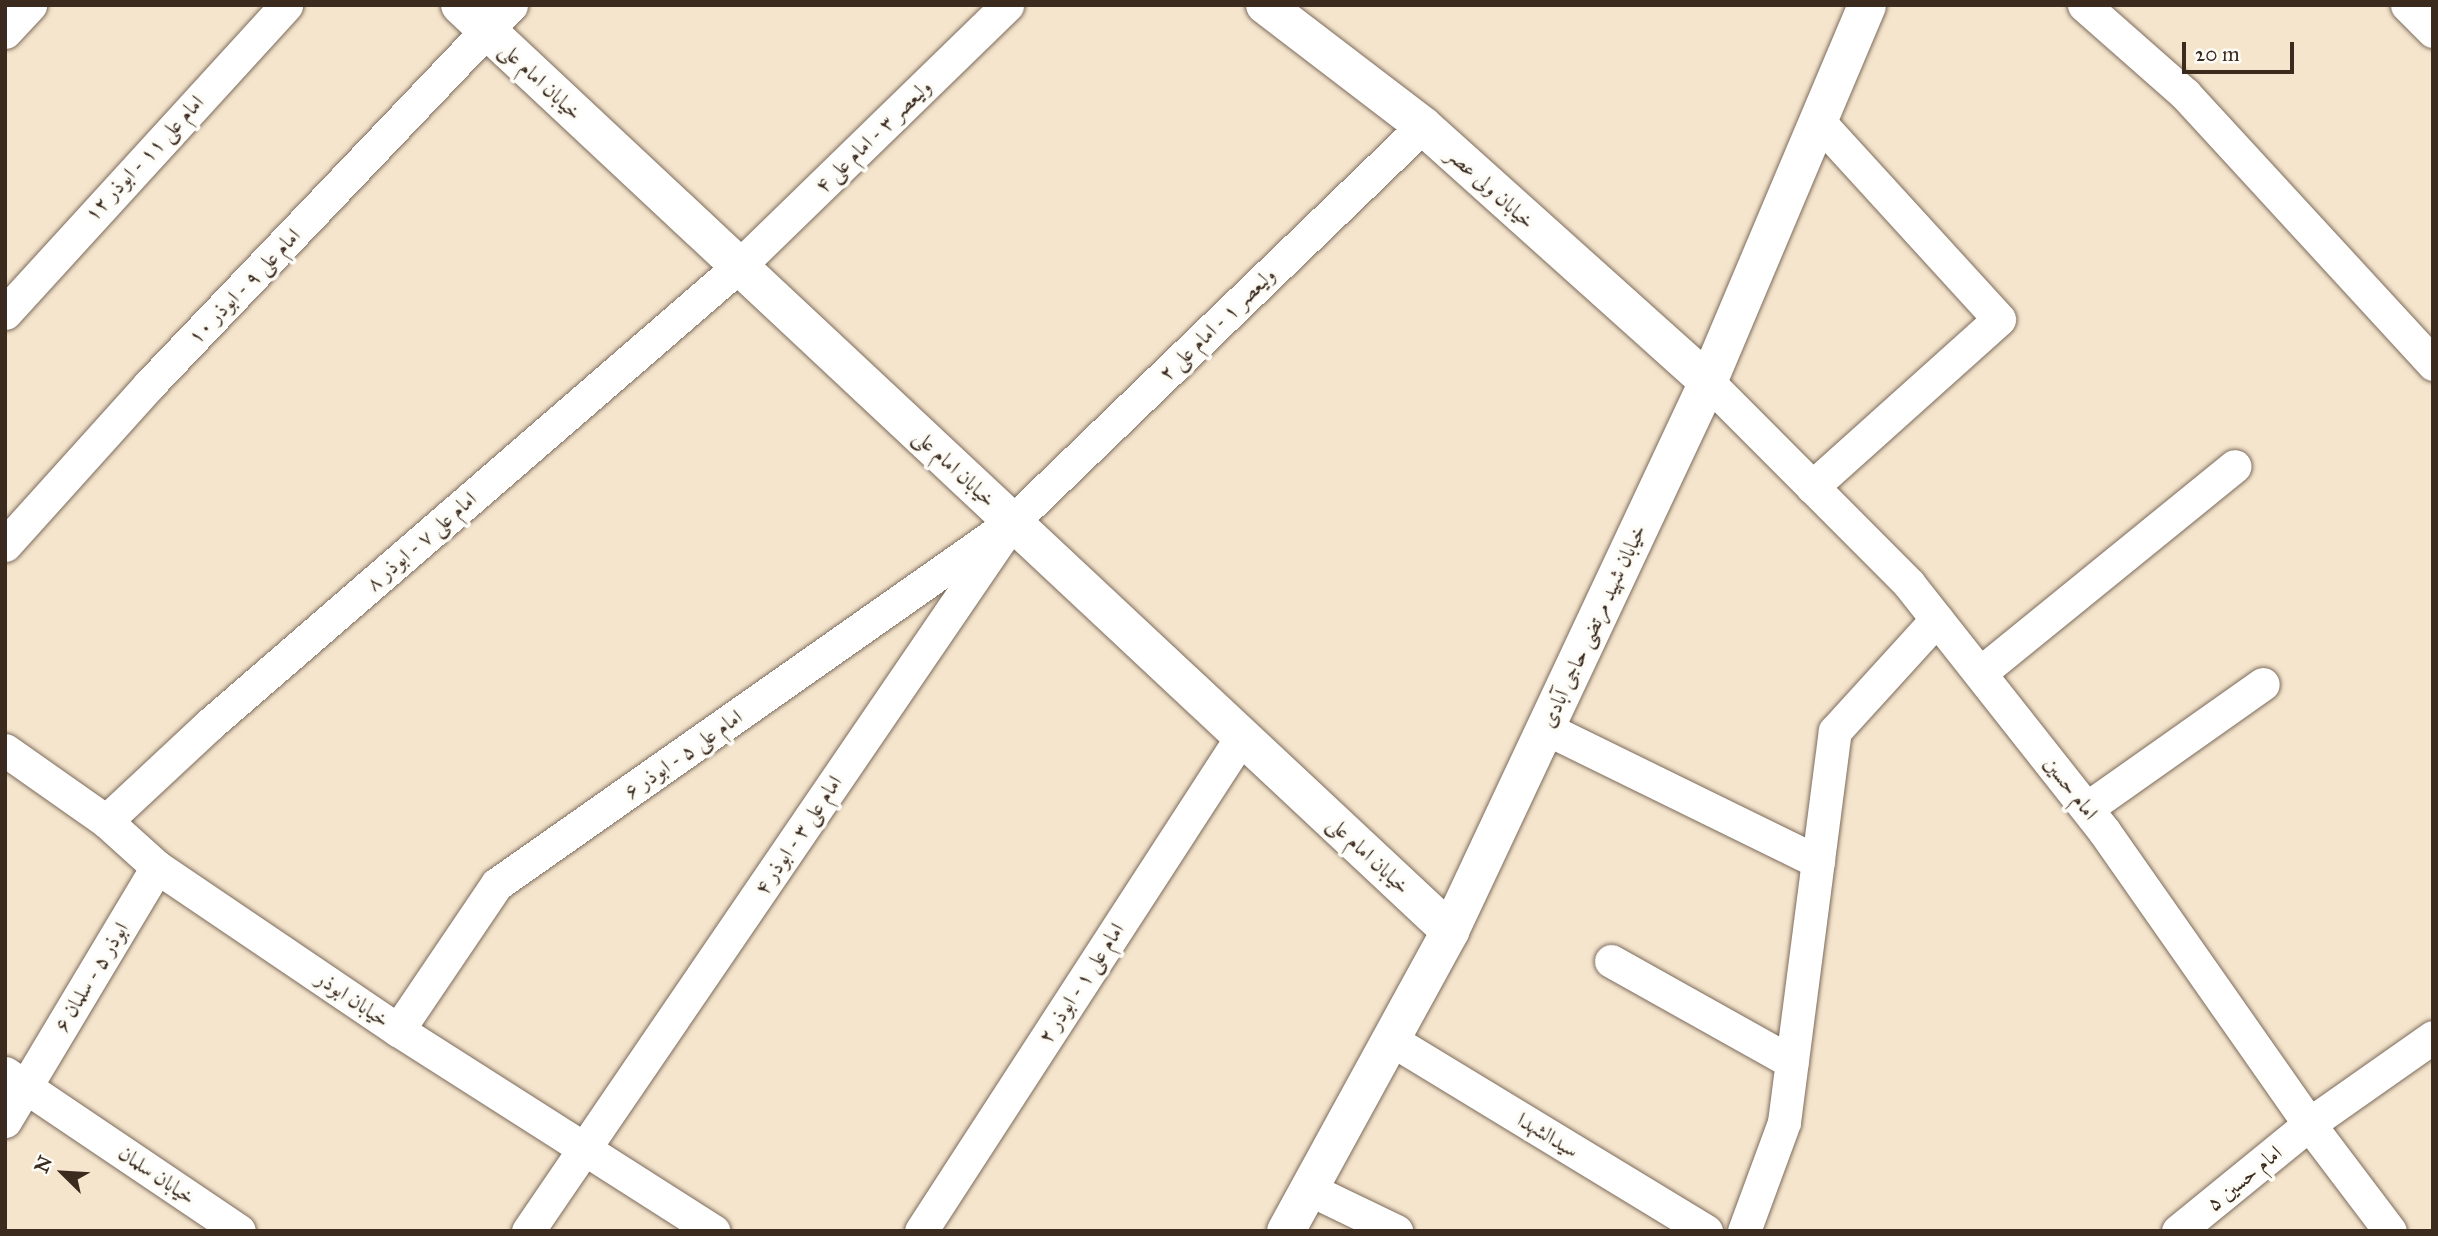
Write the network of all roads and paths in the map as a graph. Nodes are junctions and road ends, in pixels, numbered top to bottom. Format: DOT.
graph roads {
  1 [pos="30,5"];
  2 [pos="286,5"];
  3 [pos="1007,5"];
  4 [pos="1265,5"];
  5 [pos="1867,5"];
  6 [pos="2084,5"];
  7 [pos="2407,5"];
  8 [pos="486,13"];
  9 [pos="2433,31"];
  10 [pos="5,32"];
  11 [pos="1818,121"];
  12 [pos="1423,126"];
  13 [pos="739,266"];
  14 [pos="5,313"];
  15 [pos="2433,364"];
  16 [pos="1708,382"];
  17 [pos="2235,466"];
  18 [pos="1812,487"];
  19 [pos="1012,522"];
  20 [pos="5,545"];
  21 [pos="1937,619"];
  22 [pos="1980,673"];
  23 [pos="2263,684"];
  24 [pos="1545,728"];
  25 [pos="1241,736"];
  26 [pos="5,750"];
  27 [pos="2087,808"];
  28 [pos="107,821"];
  29 [pos="1818,862"];
  30 [pos="157,867"];
  31 [pos="1450,931"];
  32 [pos="1611,961"];
  33 [pos="398,1030"];
  34 [pos="2433,1037"];
  35 [pos="1390,1039"];
  36 [pos="1792,1062"];
  37 [pos="16,1080"];
  38 [pos="5,1121"];
  39 [pos="2309,1124"];
  40 [pos="584,1148"];
  41 [pos="1309,1189"];
  42 [pos="2374,1224"];
  43 [pos="239,1231"];
  44 [pos="527,1231"];
  45 [pos="713,1231"];
  46 [pos="921,1231"];
  47 [pos="1286,1231"];
  48 [pos="1396,1231"];
  49 [pos="1706,1231"];
  50 [pos="1744,1231"];
  51 [pos="2178,1231"];
  1 -- 10 [label="street"];
  2 -- 14 [label="street, امام علی ۱۱ - ابوذر ۱۲"];
  3 -- 13 [label="street, ولیعصر ۳ - امام علی ۴"];
  4 -- 12 [label="street, خیابان ولی عصر"];
  5 -- 11 [label="street, خیابان شهید مرتضی حاجی آبادی"];
  6 -- 15 [label="street"];
  7 -- 9 [label="street"];
  8 -- 13 [label="street, خیابان امام علی"];
  8 -- 20 [label="street, امام علی ۹ - ابوذر ۱۰"];
  11 -- 16 [label="street, خیابان شهید مرتضی حاجی آبادی"];
  11 -- 18 [label="street"];
  12 -- 16 [label="street, خیابان ولی عصر"];
  12 -- 19 [label="street, ولیعصر ۱ - امام علی ۲"];
  13 -- 19 [label="street, خیابان امام علی"];
  13 -- 28 [label="street, امام علی ۷ - ابوذر ۸"];
  16 -- 18 [label="street, امام حسین"];
  16 -- 24 [label="street, خیابان شهید مرتضی حاجی آبادی"];
  17 -- 22 [label="street"];
  18 -- 21 [label="street, امام حسین"];
  19 -- 25 [label="street, خیابان امام علی"];
  19 -- 33 [label="street, امام علی ۵ - ابوذر ۶"];
  19 -- 40 [label="street, امام علی ۳ - ابوذر ۴"];
  21 -- 22 [label="street, امام حسین"];
  21 -- 29 [label="street"];
  22 -- 27 [label="street, امام حسین"];
  23 -- 27 [label="street"];
  24 -- 29 [label="street"];
  24 -- 31 [label="street, خیابان شهید مرتضی حاجی آبادی"];
  25 -- 31 [label="street, خیابان امام علی"];
  25 -- 46 [label="street, امام علی ۱ - ابوذر ۲"];
  26 -- 28 [label="street, خیابان ابوذر"];
  27 -- 39 [label="street, امام حسین"];
  28 -- 30 [label="street, خیابان ابوذر"];
  29 -- 36 [label="street"];
  30 -- 33 [label="street, خیابان ابوذر"];
  30 -- 37 [label="street, ابوذر ۵ - سلمان ۶"];
  31 -- 35 [label="street, خیابان شهید مرتضی حاجی آبادی"];
  32 -- 36 [label="street"];
  33 -- 40 [label="street, خیابان ابوذر"];
  34 -- 39 [label="street, امام حسین ۵"];
  35 -- 41 [label="street, خیابان شهید مرتضی حاجی آبادی"];
  35 -- 49 [label="street, سیدالشهدا"];
  36 -- 50 [label="street"];
  37 -- 38 [label="street, ابوذر ۵ - سلمان ۶"];
  37 -- 43 [label="street, خیابان سلمان"];
  39 -- 42 [label="street, امام حسین"];
  39 -- 51 [label="street, امام حسین ۵"];
  40 -- 44 [label="street, امام علی ۳ - ابوذر ۴"];
  40 -- 45 [label="street, خیابان ابوذر"];
  41 -- 47 [label="street, خیابان شهید مرتضی حاجی آبادی"];
  41 -- 48 [label="street"];
}
